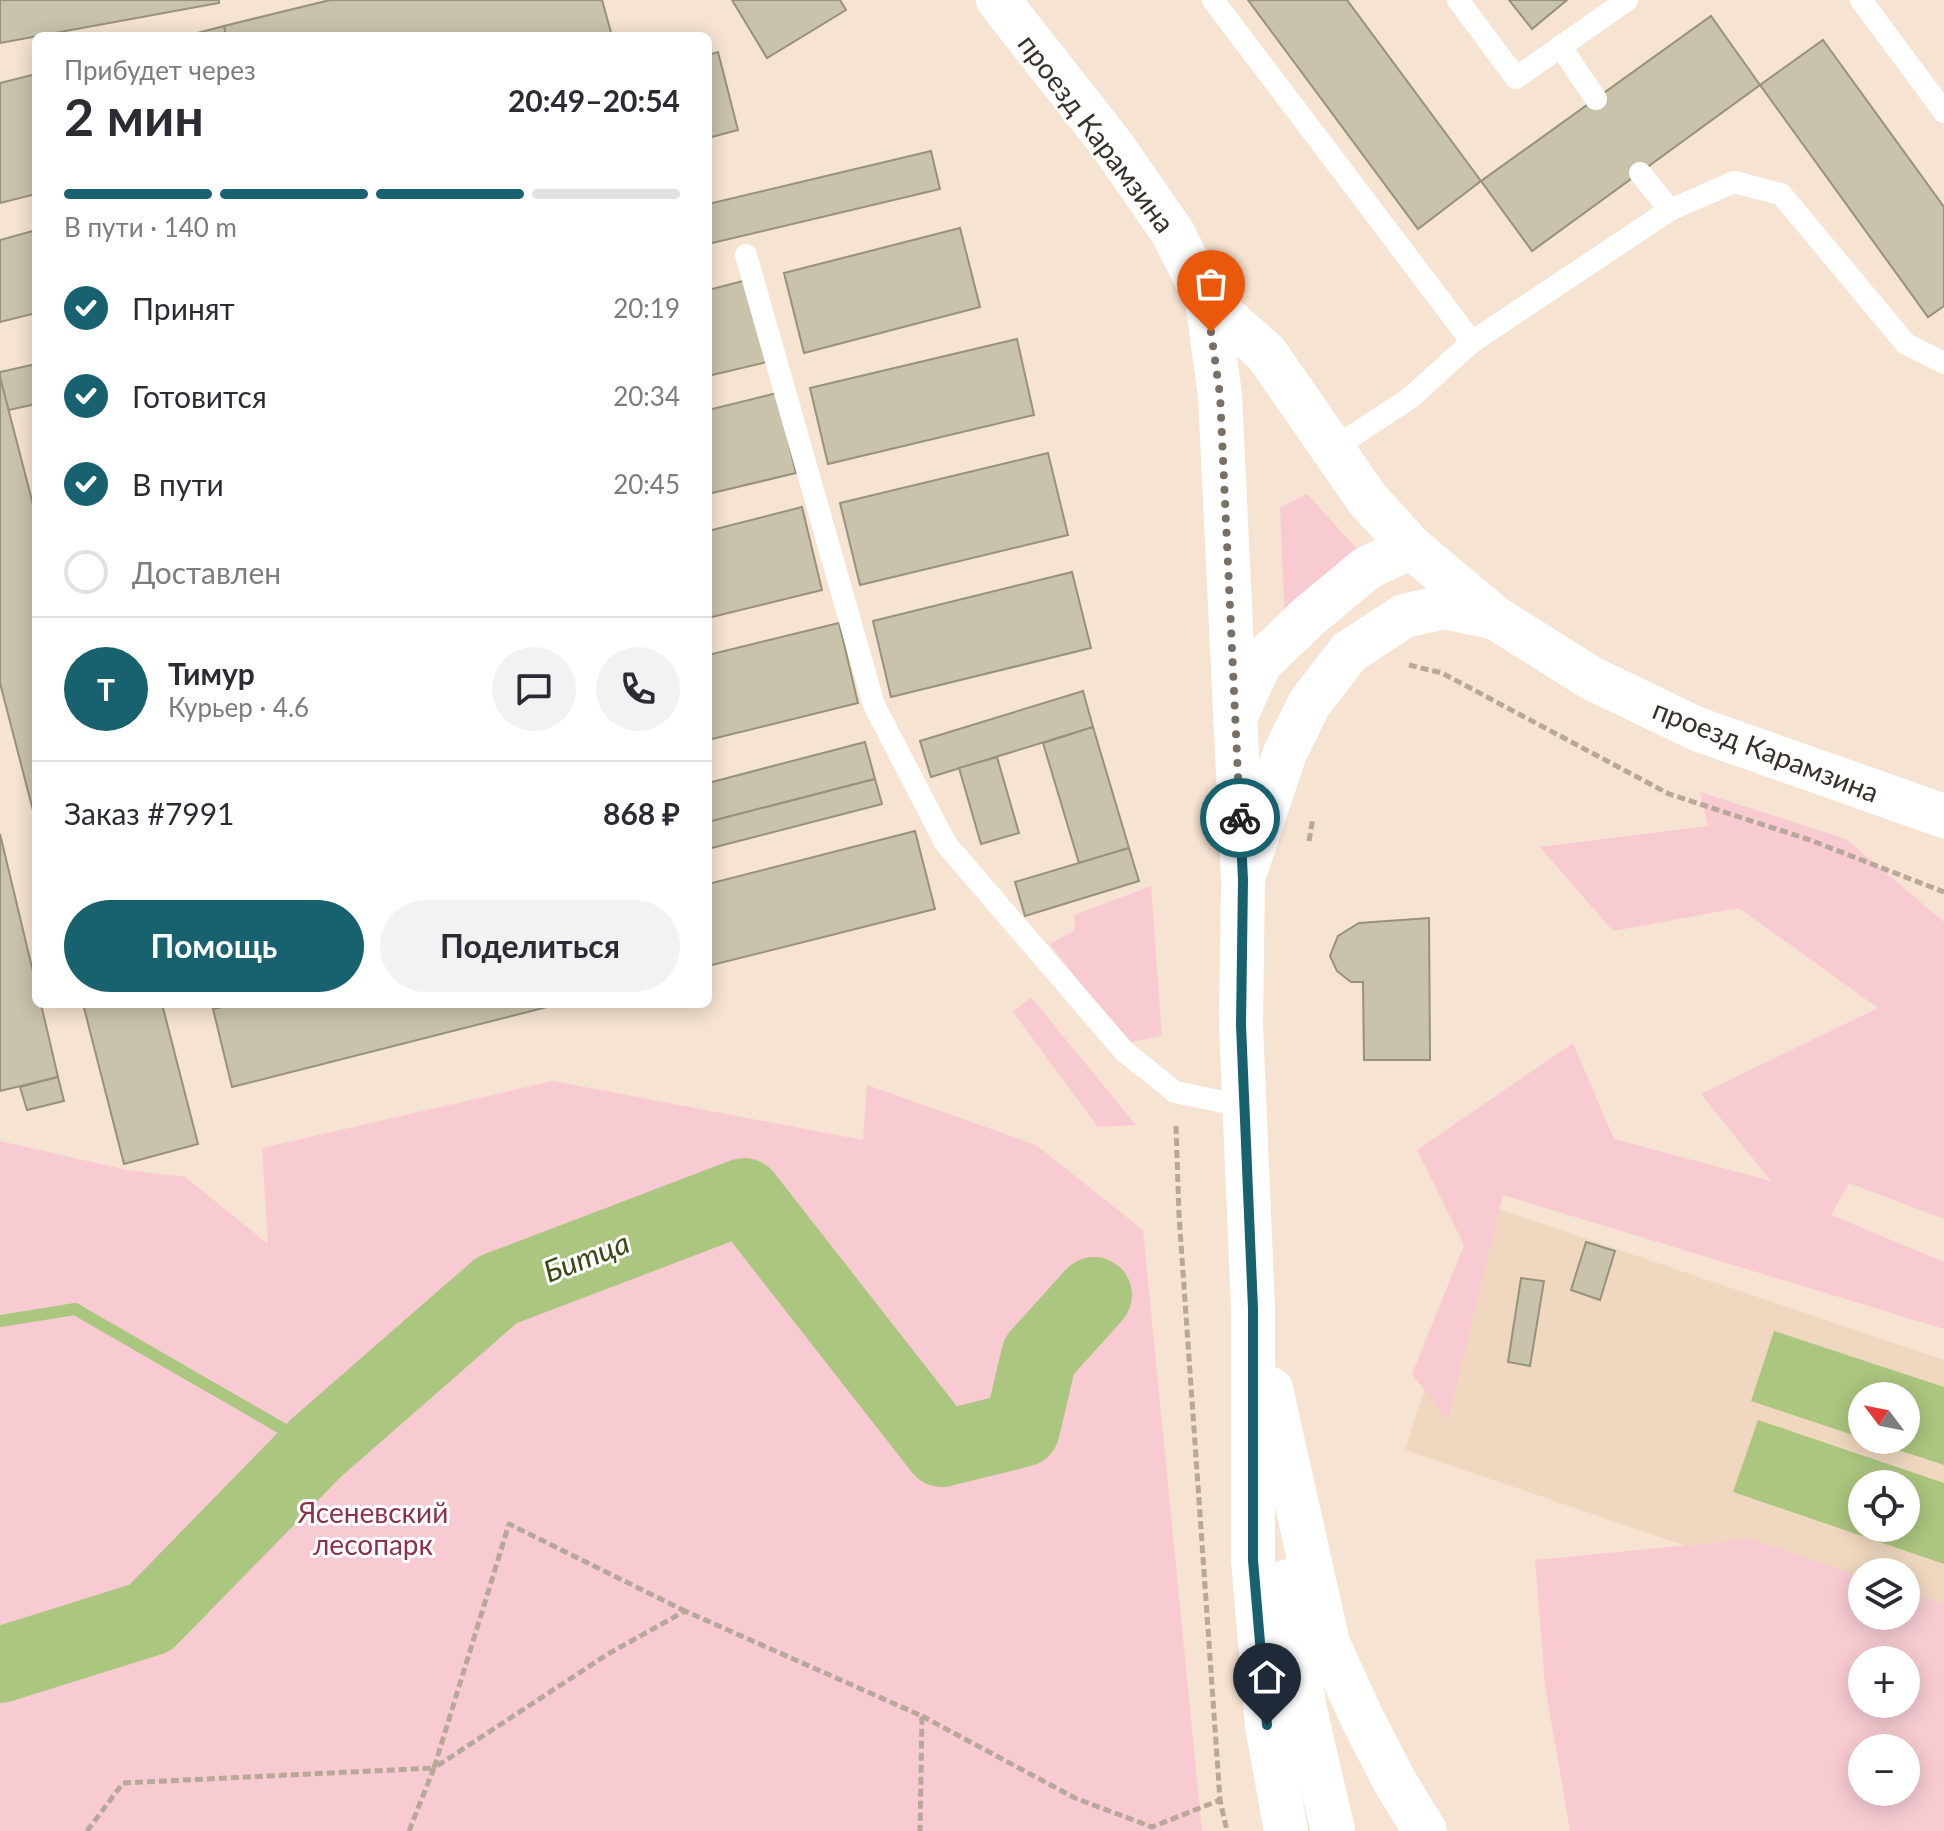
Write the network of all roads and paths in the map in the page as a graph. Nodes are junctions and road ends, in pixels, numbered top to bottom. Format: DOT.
graph roads {
  1 [pos="998,0"];
  2 [pos="1213,0"];
  3 [pos="1458,0"];
  4 [pos="1627,0"];
  5 [pos="1861,0"];
  6 [pos="1560,46"];
  7 [pos="1596,99"];
  8 [pos="1944,112"];
  9 [pos="1640,173"];
  10 [pos="1670,210"];
  11 [pos="746,255"];
  12 [pos="1207,301"];
  13 [pos="1472,342"];
  14 [pos="1944,363"];
  15 [pos="1331,450"];
  16 [pos="1411,547"];
  17 [pos="1494,617"];
  18 [pos="1401,663"];
  19 [pos="1235,718"];
  20 [pos="1314,810"];
  21 [pos="1944,816"];
  22 [pos="1309,841"];
  23 [pos="1243,880"];
  24 [pos="1944,892"];
  25 [pos="1175,1092"];
  26 [pos="1243,1106"];
  27 [pos="1253,1309"];
  28 [pos="685,1611"];
  29 [pos="922,1716"];
  30 [pos="434,1768"];
  31 [pos="1220,1800"];
  32 [pos="87,1831"];
  33 [pos="409,1831"];
  34 [pos="920,1831"];
  35 [pos="1227,1831"];
  36 [pos="1286,1831"];
  37 [pos="1333,1831"];
  38 [pos="1425,1831"];
  1 -- 12 [label="main road, проезд Карамзина"];
  2 -- 13 [label="lane"];
  3 -- 6 [label="lane"];
  4 -- 6 [label="lane"];
  5 -- 8 [label="lane"];
  6 -- 7 [label="lane"];
  9 -- 10 [label="lane"];
  10 -- 13 [label="lane"];
  10 -- 14 [label="lane"];
  11 -- 25 [label="lane"];
  12 -- 15 [label="main road, проезд Карамзина"];
  12 -- 19 [label="main road"];
  13 -- 15 [label="lane"];
  15 -- 16 [label="main road, проезд Карамзина"];
  16 -- 17 [label="main road, проезд Карамзина"];
  16 -- 19 [label="main road"];
  17 -- 21 [label="main road, проезд Карамзина"];
  17 -- 23 [label="main road"];
  18 -- 24 [label="path"];
  19 -- 23 [label="main road"];
  20 -- 22 [label="path"];
  23 -- 26 [label="main road"];
  25 -- 26 [label="lane"];
  25 -- 31 [label="path"];
  26 -- 27 [label="main road"];
  27 -- 36 [label="main road"];
  27 -- 37 [label="main road"];
  27 -- 38 [label="main road"];
  28 -- 29 [label="path"];
  28 -- 30 [label="path"];
  28 -- 30 [label="path"];
  29 -- 31 [label="path"];
  29 -- 34 [label="path"];
  30 -- 32 [label="path"];
  30 -- 33 [label="path"];
  31 -- 35 [label="path"];
}
